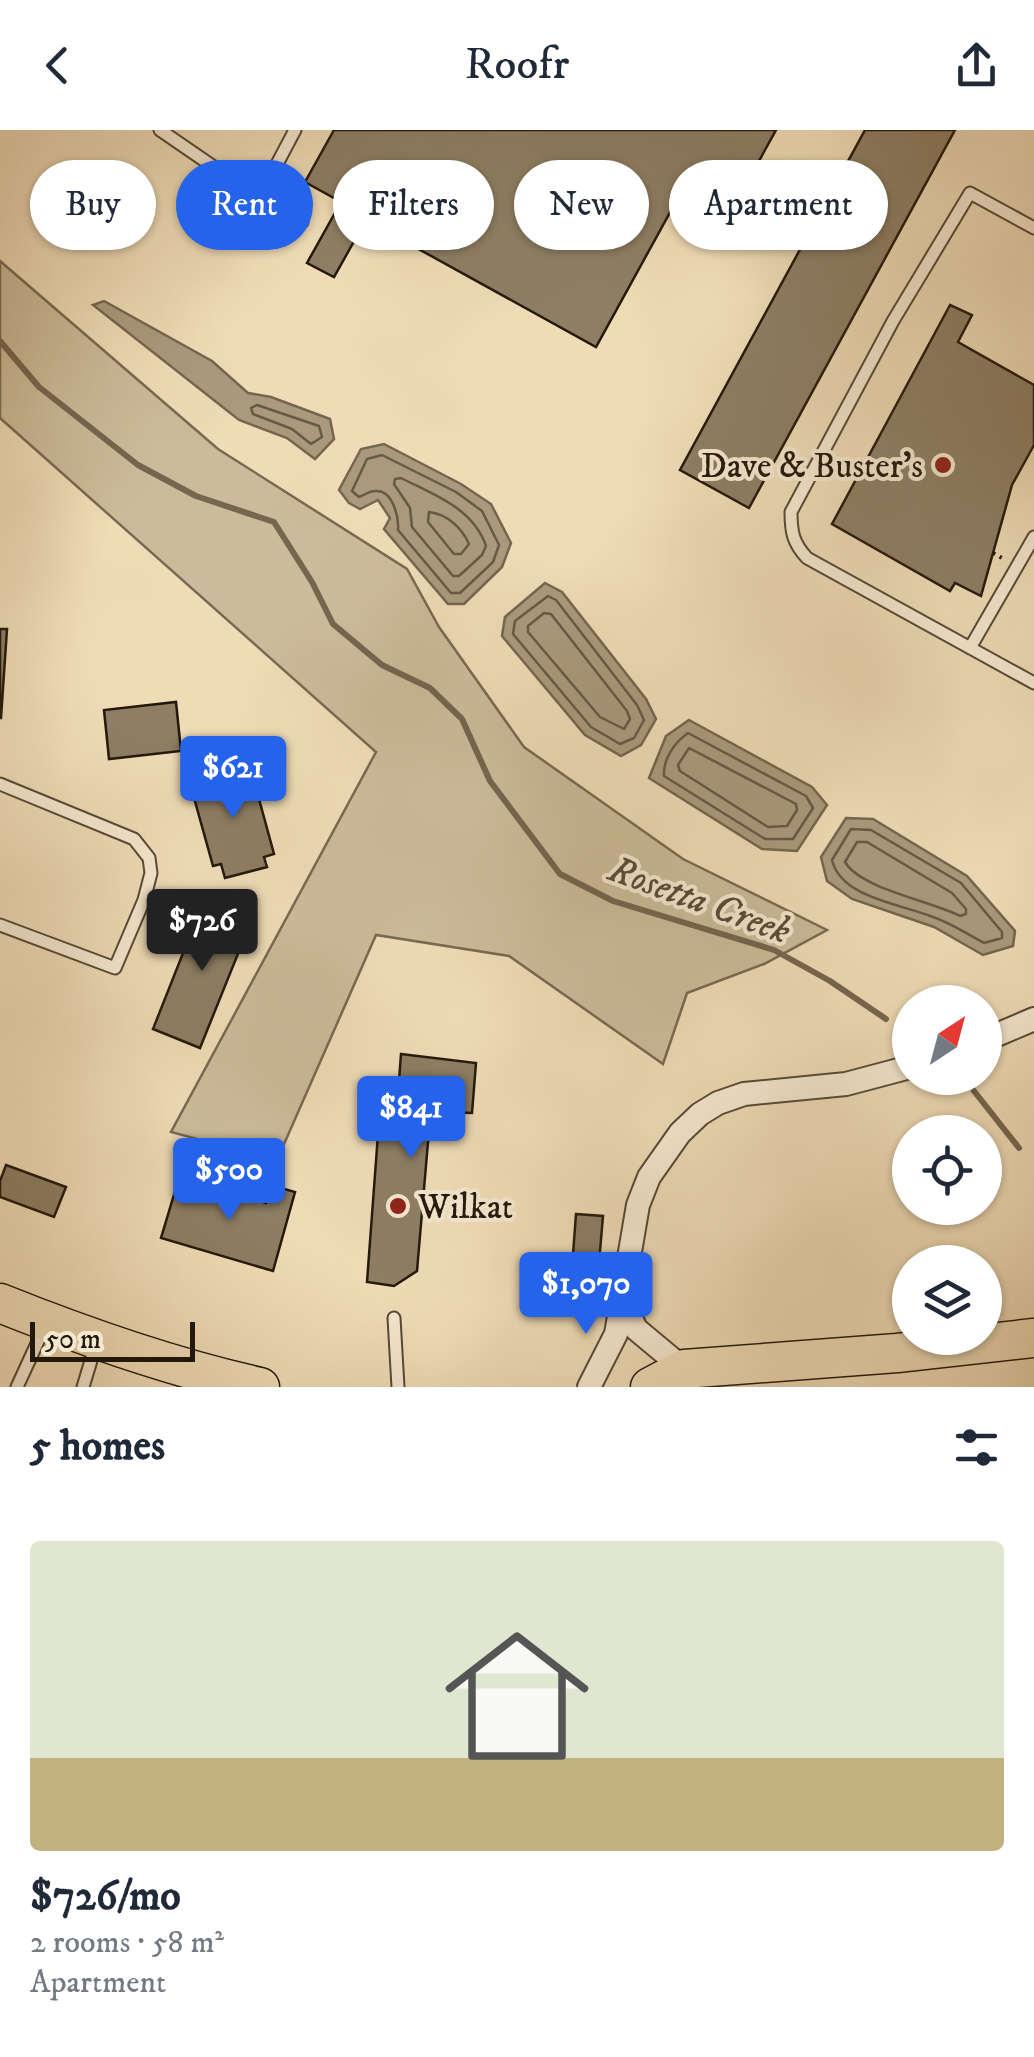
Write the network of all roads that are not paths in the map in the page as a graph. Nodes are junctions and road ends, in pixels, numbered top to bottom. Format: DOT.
graph roads {
  1 [pos="160,130"];
  2 [pos="295,130"];
  3 [pos="204,160"];
  4 [pos="279,160"];
  5 [pos="1034,228"];
  6 [pos="1034,537"];
  7 [pos="970,648"];
  8 [pos="1034,683"];
  9 [pos="0,784"];
  10 [pos="0,925"];
  11 [pos="1034,1018"];
  12 [pos="1002,1032"];
  13 [pos="892,1072"];
  14 [pos="0,1303"];
  15 [pos="624,1303"];
  16 [pos="394,1318"];
  17 [pos="47,1322"];
  18 [pos="1034,1338"];
  19 [pos="97,1340"];
  20 [pos="684,1369"];
  21 [pos="241,1385"];
  22 [pos="17,1387"];
  23 [pos="83,1387"];
  24 [pos="398,1387"];
  25 [pos="590,1387"];
  26 [pos="650,1387"];
  1 -- 3 [label="lane"];
  2 -- 4 [label="lane"];
  5 -- 7 [label="lane"];
  6 -- 7 [label="lane"];
  7 -- 8 [label="lane"];
  9 -- 10 [label="lane"];
  11 -- 12 [label="street"];
  13 -- 15 [label="street"];
  14 -- 17 [label="main road"];
  15 -- 20 [label="street"];
  15 -- 25 [label="street"];
  16 -- 24 [label="lane"];
  17 -- 19 [label="main road"];
  17 -- 22 [label="lane"];
  18 -- 20 [label="main road"];
  19 -- 21 [label="main road"];
  19 -- 23 [label="lane"];
  20 -- 26 [label="main road"];
}
